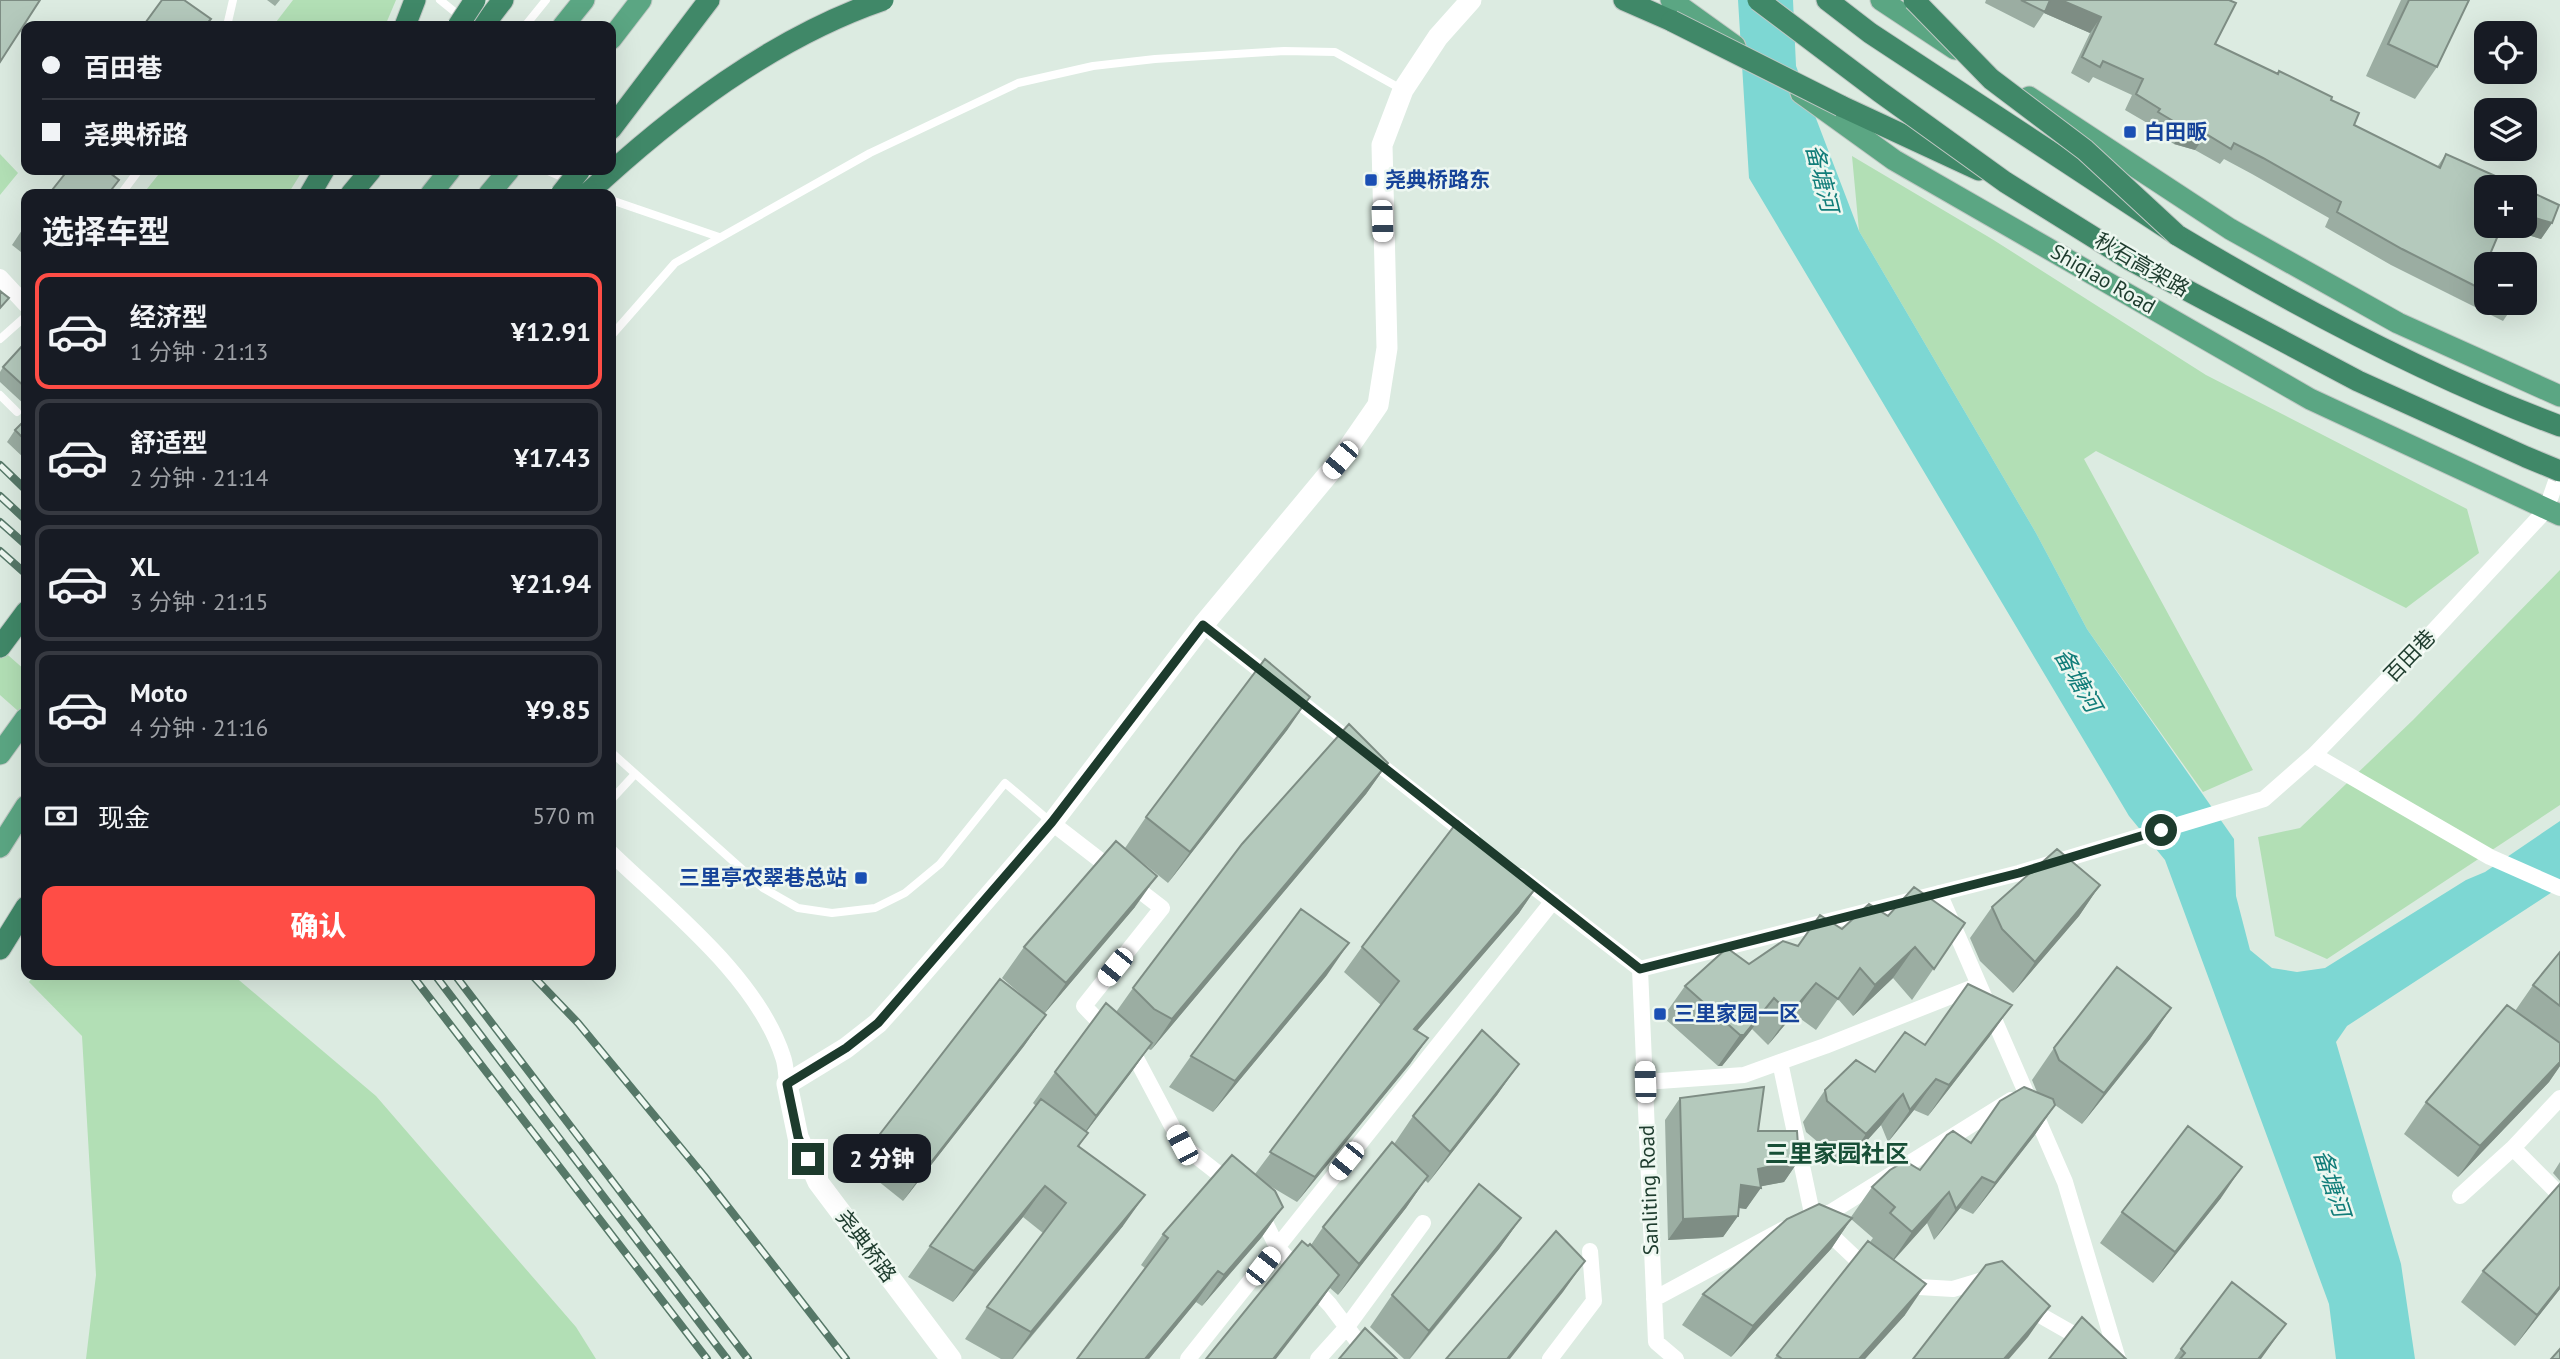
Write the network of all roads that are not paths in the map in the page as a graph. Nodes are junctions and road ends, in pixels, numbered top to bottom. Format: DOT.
graph roads {
  1 [pos="233,0"];
  2 [pos="415,0"];
  3 [pos="440,0"];
  4 [pos="475,0"];
  5 [pos="503,0"];
  6 [pos="546,0"];
  7 [pos="584,0"];
  8 [pos="642,0"];
  9 [pos="709,0"];
  10 [pos="883,0"];
  11 [pos="1471,0"];
  12 [pos="1624,0"];
  13 [pos="1758,0"];
  14 [pos="1827,0"];
  15 [pos="1881,0"];
  16 [pos="1914,0"];
  17 [pos="1675,3"];
  18 [pos="228,21"];
  19 [pos="407,21"];
  20 [pos="461,21"];
  21 [pos="466,21"];
  22 [pos="487,21"];
  23 [pos="529,21"];
  24 [pos="567,21"];
  25 [pos="616,33"];
  26 [pos="1403,90"];
  27 [pos="616,122"];
  28 [pos="616,169"];
  29 [pos="367,175"];
  30 [pos="446,175"];
  31 [pos="505,175"];
  32 [pos="557,175"];
  33 [pos="576,175"];
  34 [pos="609,175"];
  35 [pos="2005,182"];
  36 [pos="355,189"];
  37 [pos="435,189"];
  38 [pos="493,189"];
  39 [pos="565,189"];
  40 [pos="588,189"];
  41 [pos="593,189"];
  42 [pos="616,202"];
  43 [pos="2177,235"];
  44 [pos="719,237"];
  45 [pos="0,278"];
  46 [pos="21,300"];
  47 [pos="21,320"];
  48 [pos="616,330"];
  49 [pos="0,339"];
  50 [pos="0,395"];
  51 [pos="2560,396"];
  52 [pos="17,412"];
  53 [pos="2560,426"];
  54 [pos="2560,470"];
  55 [pos="2553,512"];
  56 [pos="21,619"];
  57 [pos="1203,625"];
  58 [pos="0,647"];
  59 [pos="21,725"];
  60 [pos="0,754"];
  61 [pos="2314,755"];
  62 [pos="616,757"];
  63 [pos="635,774"];
  64 [pos="616,795"];
  65 [pos="21,814"];
  66 [pos="1052,822"];
  67 [pos="0,847"];
  68 [pos="1487,849"];
  69 [pos="616,858"];
  70 [pos="1509,867"];
  71 [pos="2560,888"];
  72 [pos="1938,893"];
  73 [pos="1553,901"];
  74 [pos="21,915"];
  75 [pos="0,948"];
  76 [pos="1640,969"];
  77 [pos="1979,985"];
  78 [pos="1780,1062"];
  79 [pos="1645,1082"];
  80 [pos="787,1084"];
  81 [pos="2025,1091"];
  82 [pos="2560,1098"];
  83 [pos="2513,1148"];
  84 [pos="2560,1195"];
  85 [pos="2460,1196"];
  86 [pos="1813,1218"];
  87 [pos="1423,1223"];
  88 [pos="1278,1247"];
  89 [pos="1590,1251"];
  90 [pos="1654,1299"];
  91 [pos="1346,1328"];
  92 [pos="2118,1358"];
  93 [pos="951,1359"];
  94 [pos="1188,1359"];
  95 [pos="1318,1359"];
  96 [pos="1371,1359"];
  97 [pos="1550,1359"];
  98 [pos="1676,1359"];
  1 -- 18 [label="lane"];
  2 -- 19 [label="highway"];
  3 -- 21 [label="lane"];
  4 -- 20 [label="highway, bridge"];
  5 -- 22 [label="highway"];
  6 -- 23 [label="lane"];
  7 -- 24 [label="main road"];
  8 -- 25 [label="main road"];
  9 -- 27 [label="highway"];
  10 -- 28 [label="highway, bridge"];
  11 -- 26 [label="street"];
  12 -- 35 [label="highway, bridge"];
  13 -- 35 [label="highway, 秋石高架路, bridge"];
  14 -- 43 [label="highway, 秋石高架路, bridge"];
  15 -- 51 [label="main road"];
  16 -- 43 [label="highway, bridge"];
  17 -- 55 [label="main road, Shiqiao Road, bridge"];
  26 -- 44 [label="lane"];
  26 -- 57 [label="street"];
  29 -- 36 [label="highway"];
  30 -- 37 [label="main road"];
  31 -- 38 [label="main road"];
  32 -- 40 [label="lane"];
  33 -- 39 [label="highway, bridge"];
  34 -- 41 [label="highway, bridge"];
  35 -- 54 [label="highway, 秋石高架路, bridge"];
  42 -- 44 [label="lane"];
  43 -- 53 [label="highway, 秋石高架路"];
  44 -- 48 [label="lane"];
  45 -- 46 [label="street"];
  47 -- 49 [label="lane"];
  50 -- 52 [label="lane"];
  54 -- 55 [label="street, 百田巷"];
  55 -- 61 [label="street, 百田巷"];
  56 -- 58 [label="highway"];
  57 -- 66 [label="street"];
  57 -- 68 [label="street"];
  59 -- 60 [label="main road"];
  61 -- 71 [label="street"];
  61 -- 72 [label="street, 百田巷"];
  62 -- 63 [label="lane"];
  63 -- 64 [label="lane"];
  63 -- 66 [label="lane"];
  65 -- 67 [label="main road"];
  66 -- 80 [label="street"];
  66 -- 88 [label="street"];
  69 -- 80 [label="street"];
  70 -- 73 [label="street"];
  72 -- 76 [label="street"];
  72 -- 77 [label="street"];
  73 -- 76 [label="street"];
  73 -- 88 [label="street"];
  74 -- 75 [label="highway"];
  76 -- 79 [label="street, Sanliting Road"];
  77 -- 78 [label="street"];
  77 -- 81 [label="street"];
  78 -- 79 [label="street"];
  78 -- 86 [label="street"];
  79 -- 90 [label="street, Sanliting Road"];
  80 -- 93 [label="street, 尧典桥路"];
  81 -- 86 [label="street"];
  81 -- 92 [label="street"];
  82 -- 83 [label="street"];
  83 -- 84 [label="street"];
  83 -- 85 [label="street"];
  86 -- 90 [label="street"];
  86 -- 92 [label="street"];
  87 -- 91 [label="street"];
  88 -- 91 [label="street"];
  88 -- 94 [label="street"];
  89 -- 97 [label="street"];
  90 -- 98 [label="street, Sanliting Road"];
  91 -- 95 [label="street"];
  91 -- 96 [label="street"];
}
